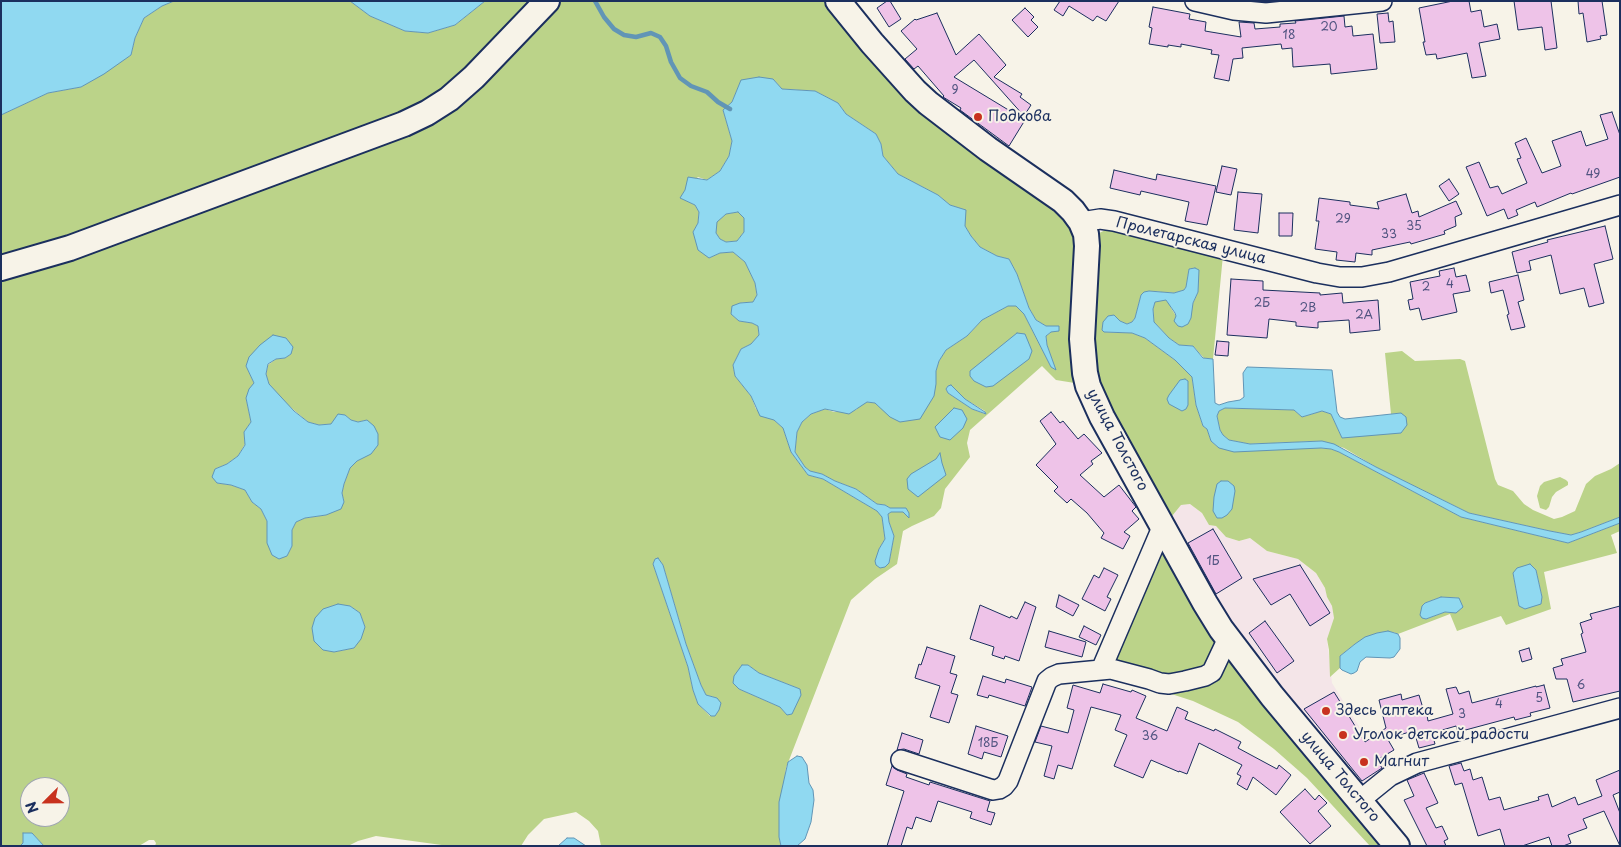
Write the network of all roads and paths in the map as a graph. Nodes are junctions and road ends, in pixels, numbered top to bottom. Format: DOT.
graph roads {
  1 [pos="547,1"];
  2 [pos="838,1"];
  3 [pos="1195,1"];
  4 [pos="1382,1"];
  5 [pos="1620,205"];
  6 [pos="1080,222"];
  7 [pos="1,268"];
  8 [pos="1163,525"];
  9 [pos="1228,638"];
  10 [pos="1102,670"];
  11 [pos="1620,708"];
  12 [pos="901,760"];
  13 [pos="1359,801"];
  14 [pos="1396,846"];
  1 -- 7 [label="main road"];
  2 -- 6 [label="main road"];
  3 -- 4 [label="street"];
  5 -- 6 [label="street, Пролетарская улица"];
  6 -- 8 [label="main road, улица Толстого"];
  8 -- 9 [label="main road, улица Толстого"];
  8 -- 10 [label="street"];
  9 -- 10 [label="street"];
  9 -- 13 [label="main road, улица Толстого"];
  10 -- 12 [label="street"];
  11 -- 13 [label="street"];
  13 -- 14 [label="main road, улица Толстого"];
}
